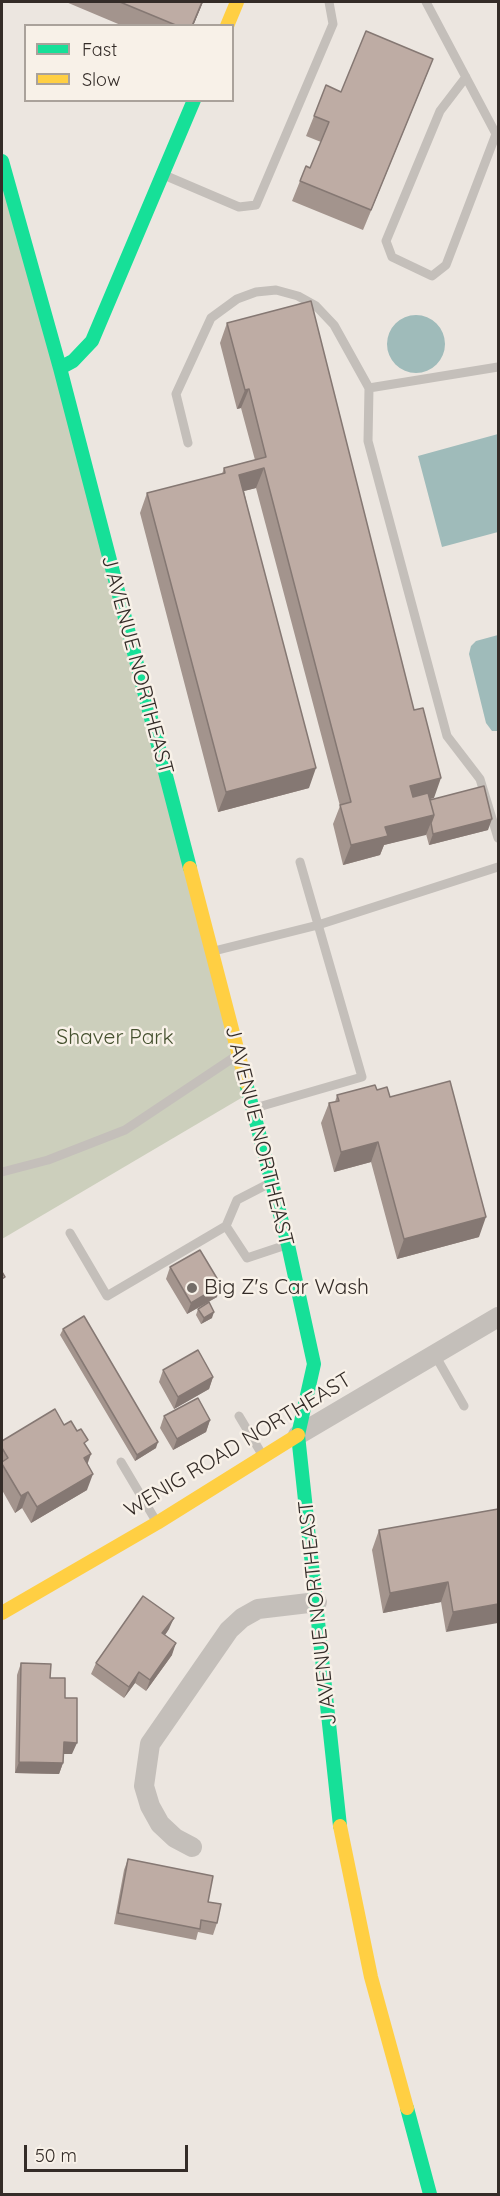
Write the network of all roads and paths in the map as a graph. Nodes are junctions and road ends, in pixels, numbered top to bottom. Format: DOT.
graph roads {
  1 [pos="237,2"];
  2 [pos="329,2"];
  3 [pos="426,2"];
  4 [pos="228,24"];
  5 [pos="466,77"];
  6 [pos="193,102"];
  7 [pos="2,161"];
  8 [pos="162,174"];
  9 [pos="498,367"];
  10 [pos="60,368"];
  11 [pos="369,388"];
  12 [pos="188,443"];
  13 [pos="498,838"];
  14 [pos="300,862"];
  15 [pos="498,867"];
  16 [pos="318,924"];
  17 [pos="212,952"];
  18 [pos="238,1054"];
  19 [pos="252,1109"];
  20 [pos="2,1172"];
  21 [pos="271,1182"];
  22 [pos="226,1226"];
  23 [pos="70,1233"];
  24 [pos="288,1245"];
  25 [pos="498,1317"];
  26 [pos="435,1355"];
  27 [pos="464,1406"];
  28 [pos="239,1416"];
  29 [pos="298,1435"];
  30 [pos="264,1458"];
  31 [pos="121,1462"];
  32 [pos="157,1523"];
  33 [pos="317,1602"];
  34 [pos="2,1612"];
  35 [pos="192,1847"];
  36 [pos="430,2194"];
  1 -- 4 [label="street"];
  2 -- 8 [label="lane"];
  3 -- 5 [label="lane"];
  5 -- 5 [label="lane"];
  6 -- 8 [label="street"];
  7 -- 10 [label="street, J AVENUE NORTHEAST"];
  8 -- 10 [label="street"];
  9 -- 11 [label="lane"];
  10 -- 17 [label="street, J AVENUE NORTHEAST"];
  11 -- 12 [label="lane"];
  11 -- 13 [label="lane"];
  14 -- 16 [label="lane"];
  15 -- 16 [label="lane"];
  16 -- 17 [label="lane"];
  16 -- 19 [label="lane"];
  17 -- 18 [label="street, J AVENUE NORTHEAST"];
  18 -- 19 [label="street, J AVENUE NORTHEAST"];
  18 -- 20 [label="lane"];
  19 -- 21 [label="street, J AVENUE NORTHEAST"];
  21 -- 22 [label="lane"];
  21 -- 24 [label="street, J AVENUE NORTHEAST"];
  22 -- 23 [label="lane"];
  22 -- 24 [label="lane"];
  24 -- 29 [label="street, J AVENUE NORTHEAST"];
  25 -- 26 [label="street, WENIG ROAD NORTHEAST"];
  26 -- 27 [label="lane"];
  26 -- 29 [label="street, WENIG ROAD NORTHEAST"];
  28 -- 30 [label="lane"];
  29 -- 30 [label="street, WENIG ROAD NORTHEAST"];
  29 -- 33 [label="street, J AVENUE NORTHEAST"];
  30 -- 32 [label="street, WENIG ROAD NORTHEAST"];
  31 -- 32 [label="lane"];
  32 -- 34 [label="street, WENIG ROAD NORTHEAST"];
  33 -- 35 [label="street"];
  33 -- 36 [label="street, J AVENUE NORTHEAST"];
}
